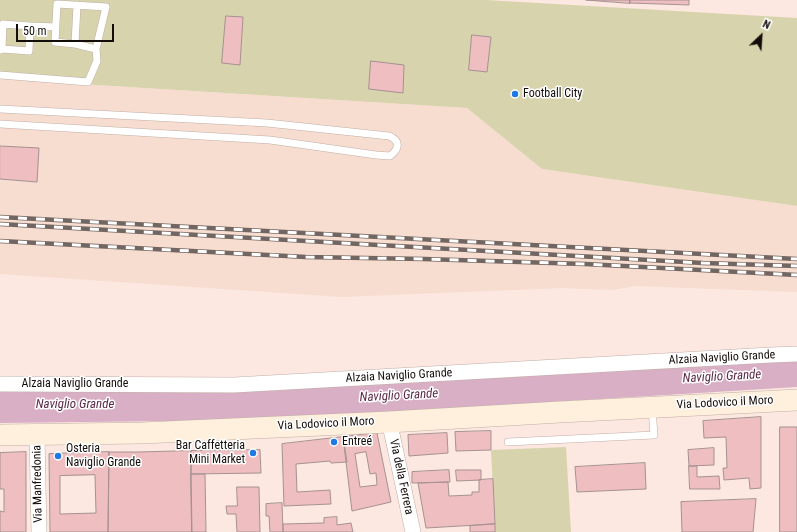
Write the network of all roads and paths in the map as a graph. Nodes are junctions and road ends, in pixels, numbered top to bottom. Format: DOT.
graph roads {
  1 [pos="77,5"];
  2 [pos="30,26"];
  3 [pos="55,27"];
  4 [pos="75,44"];
  5 [pos="96,49"];
  6 [pos="1,50"];
  7 [pos="0,75"];
  8 [pos="0,109"];
  9 [pos="0,124"];
  10 [pos="797,354"];
  11 [pos="0,384"];
  12 [pos="797,400"];
  13 [pos="652,407"];
  14 [pos="389,422"];
  15 [pos="37,435"];
  16 [pos="0,436"];
  17 [pos="508,442"];
  18 [pos="39,532"];
  19 [pos="412,532"];
  1 -- 3 [label="lane"];
  1 -- 4 [label="lane"];
  1 -- 5 [label="lane"];
  2 -- 3 [label="lane"];
  2 -- 6 [label="lane"];
  2 -- 6 [label="lane"];
  3 -- 4 [label="lane"];
  4 -- 5 [label="lane"];
  5 -- 7 [label="lane"];
  8 -- 9 [label="lane"];
  10 -- 11 [label="street, Alzaia Naviglio Grande"];
  12 -- 13 [label="street, Via Lodovico il Moro"];
  13 -- 14 [label="street, Via Lodovico il Moro"];
  13 -- 17 [label="lane"];
  14 -- 15 [label="street, Via Lodovico il Moro"];
  14 -- 19 [label="street, Via della Ferrera"];
  15 -- 16 [label="street, Via Lodovico il Moro"];
  15 -- 18 [label="street, Via Manfredonia"];
}
